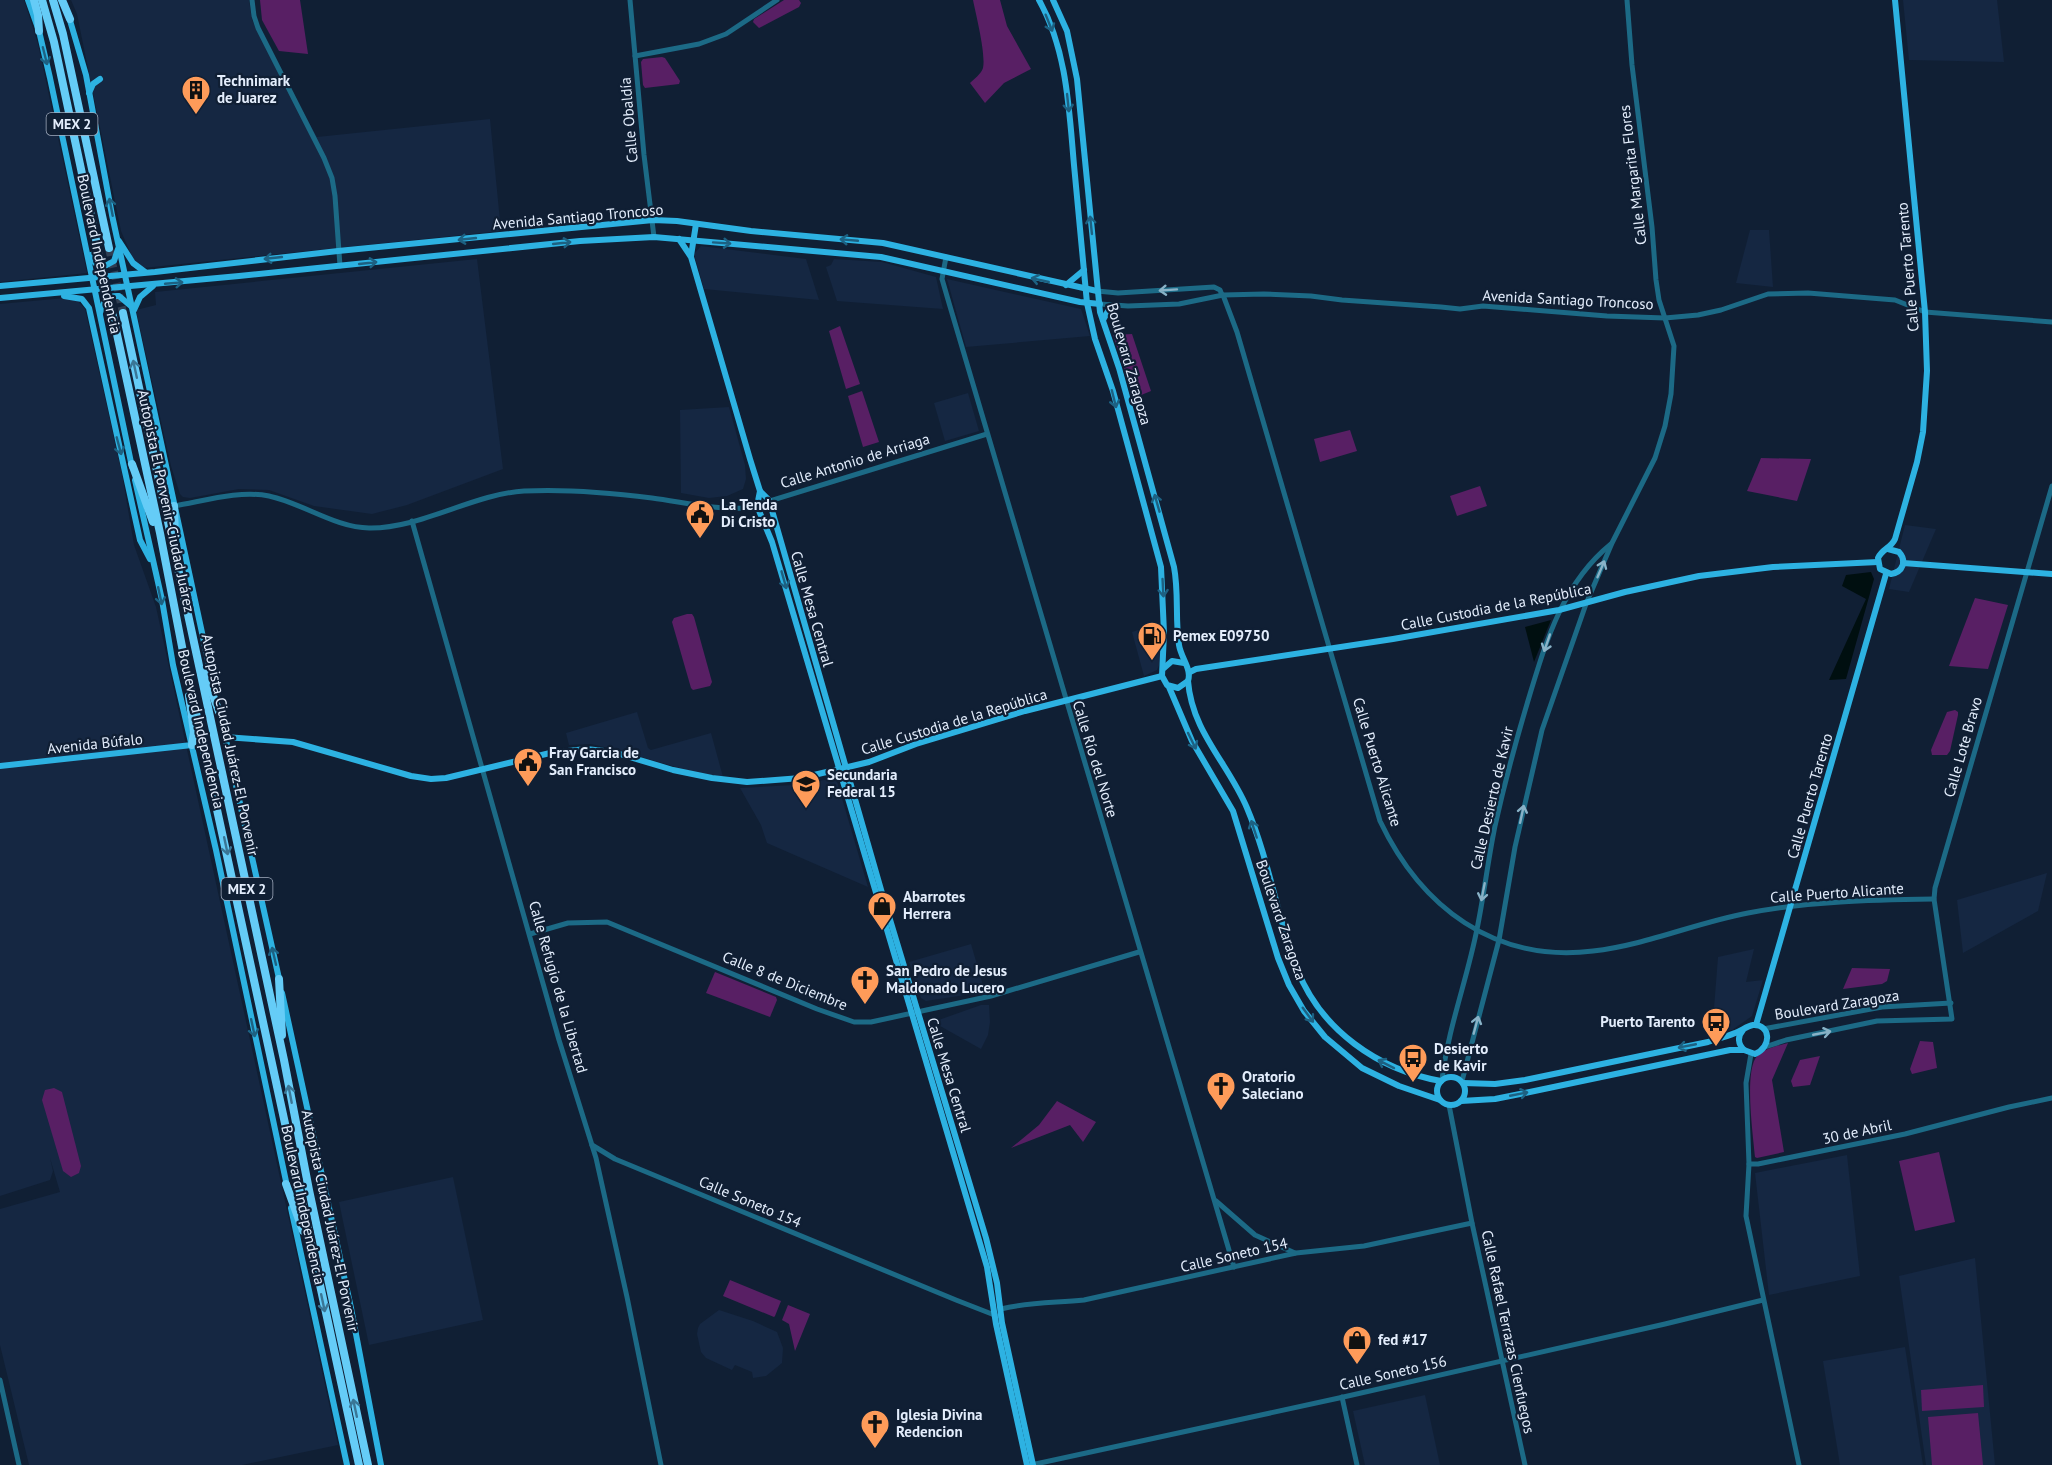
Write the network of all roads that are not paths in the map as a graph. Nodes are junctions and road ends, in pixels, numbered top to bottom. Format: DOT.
graph roads {
  1 [pos="28,0"];
  2 [pos="34,0"];
  3 [pos="42,0"];
  4 [pos="52,0"];
  5 [pos="63,0"];
  6 [pos="252,0"];
  7 [pos="630,0"];
  8 [pos="777,0"];
  9 [pos="1039,0"];
  10 [pos="1053,0"];
  11 [pos="1627,0"];
  12 [pos="1895,0"];
  13 [pos="70,19"];
  14 [pos="39,31"];
  15 [pos="635,56"];
  16 [pos="100,78"];
  17 [pos="89,93"];
  18 [pos="653,220"];
  19 [pos="696,224"];
  20 [pos="495,236"];
  21 [pos="654,237"];
  22 [pos="679,239"];
  23 [pos="694,241"];
  24 [pos="118,242"];
  25 [pos="109,248"];
  26 [pos="98,249"];
  27 [pos="87,250"];
  28 [pos="496,250"];
  29 [pos="338,251"];
  30 [pos="691,257"];
  31 [pos="946,257"];
  32 [pos="340,266"];
  33 [pos="1084,270"];
  34 [pos="942,271"];
  35 [pos="145,273"];
  36 [pos="125,274"];
  37 [pos="92,277"];
  38 [pos="156,284"];
  39 [pos="1066,285"];
  40 [pos="0,286"];
  41 [pos="128,286"];
  42 [pos="1086,289"];
  43 [pos="95,290"];
  44 [pos="1097,291"];
  45 [pos="51,293"];
  46 [pos="1222,295"];
  47 [pos="0,298"];
  48 [pos="1087,303"];
  49 [pos="1100,304"];
  50 [pos="1117,305"];
  51 [pos="133,310"];
  52 [pos="1925,312"];
  53 [pos="123,313"];
  54 [pos="99,316"];
  55 [pos="112,316"];
  56 [pos="1665,318"];
  57 [pos="1103,320"];
  58 [pos="2052,322"];
  59 [pos="1674,346"];
  60 [pos="108,356"];
  61 [pos="1119,368"];
  62 [pos="1107,371"];
  63 [pos="113,420"];
  64 [pos="987,434"];
  65 [pos="132,464"];
  66 [pos="2052,486"];
  67 [pos="760,491"];
  68 [pos="769,500"];
  69 [pos="174,506"];
  70 [pos="757,506"];
  71 [pos="412,521"];
  72 [pos="1899,530"];
  73 [pos="160,533"];
  74 [pos="1612,543"];
  75 [pos="1888,549"];
  76 [pos="1902,555"];
  77 [pos="176,560"];
  78 [pos="1878,562"];
  79 [pos="1903,563"];
  80 [pos="153,564"];
  81 [pos="2027,572"];
  82 [pos="1886,574"];
  83 [pos="2052,574"];
  84 [pos="1586,604"];
  85 [pos="1559,610"];
  86 [pos="195,648"];
  87 [pos="1329,648"];
  88 [pos="185,662"];
  89 [pos="1184,663"];
  90 [pos="1190,672"];
  91 [pos="1162,673"];
  92 [pos="1188,681"];
  93 [pos="1169,687"];
  94 [pos="1065,700"];
  95 [pos="219,712"];
  96 [pos="225,737"];
  97 [pos="192,745"];
  98 [pos="0,766"];
  99 [pos="844,769"];
  100 [pos="482,770"];
  101 [pos="1934,899"];
  102 [pos="1791,906"];
  103 [pos="1477,931"];
  104 [pos="530,934"];
  105 [pos="1499,940"];
  106 [pos="1140,952"];
  107 [pos="279,979"];
  108 [pos="1951,1003"];
  109 [pos="915,1013"];
  110 [pos="1952,1019"];
  111 [pos="1760,1027"];
  112 [pos="1743,1030"];
  113 [pos="1765,1047"];
  114 [pos="1744,1050"];
  115 [pos="1751,1054"];
  116 [pos="284,1060"];
  117 [pos="1442,1080"];
  118 [pos="1462,1082"];
  119 [pos="2052,1098"];
  120 [pos="1440,1100"];
  121 [pos="1461,1101"];
  122 [pos="1449,1105"];
  123 [pos="592,1145"];
  124 [pos="1749,1164"];
  125 [pos="286,1184"];
  126 [pos="1215,1200"];
  127 [pos="1472,1223"];
  128 [pos="1296,1253"];
  129 [pos="314,1260"];
  130 [pos="1234,1267"];
  131 [pos="1763,1300"];
  132 [pos="1001,1309"];
  133 [pos="998,1316"];
  134 [pos="1503,1360"];
  135 [pos="0,1380"];
  136 [pos="1342,1397"];
  137 [pos="19,1465"];
  138 [pos="347,1465"];
  139 [pos="359,1465"];
  140 [pos="368,1465"];
  141 [pos="381,1465"];
  142 [pos="661,1465"];
  143 [pos="1030,1465"];
  144 [pos="1357,1465"];
  145 [pos="1525,1465"];
  146 [pos="1799,1465"];
  1 -- 14 [label="main road, Boulevard Independencia / MEX 2"];
  2 -- 14 [label="highway"];
  3 -- 26 [label="highway, MEX 2"];
  4 -- 25 [label="highway, MEX 2"];
  5 -- 13 [label="highway"];
  6 -- 29 [label="street"];
  7 -- 15 [label="street, Calle Obaldía"];
  8 -- 15 [label="street"];
  9 -- 33 [label="main road, Boulevard Zaragoza, one-way"];
  44 -- 10 [label="main road, Boulevard Zaragoza, one-way"];
  11 -- 56 [label="street, Calle Margarita Flores"];
  12 -- 52 [label="main road, Calle Puerto Tarento"];
  13 -- 17 [label="main road, Boulevard Independencia / MEX 2"];
  14 -- 27 [label="main road, Boulevard Independencia / MEX 2, one-way"];
  15 -- 18 [label="street, Calle Obaldía"];
  16 -- 17 [label="main road"];
  24 -- 17 [label="main road, Boulevard Independencia / MEX 2, one-way"];
  18 -- 19 [label="main road, Avenida Santiago Troncoso"];
  18 -- 20 [label="main road, Avenida Santiago Troncoso"];
  18 -- 21 [label="street, Calle Obaldía"];
  19 -- 23 [label="main road"];
  31 -- 19 [label="main road, Avenida Santiago Troncoso, one-way"];
  20 -- 28 [label="main road"];
  20 -- 29 [label="main road, Avenida Santiago Troncoso, one-way"];
  21 -- 22 [label="main road, Avenida Santiago Troncoso"];
  28 -- 21 [label="main road, Avenida Santiago Troncoso, one-way"];
  22 -- 23 [label="main road, Avenida Santiago Troncoso"];
  22 -- 30 [label="main road"];
  23 -- 30 [label="main road"];
  23 -- 34 [label="main road, Avenida Santiago Troncoso, one-way"];
  24 -- 27 [label="main road"];
  24 -- 35 [label="main road"];
  24 -- 36 [label="main road, Boulevard Independencia / MEX 2"];
  27 -- 37 [label="main road, Boulevard Independencia / MEX 2"];
  32 -- 28 [label="main road, Avenida Santiago Troncoso, one-way"];
  29 -- 32 [label="street"];
  29 -- 35 [label="main road, Avenida Santiago Troncoso, one-way"];
  30 -- 67 [label="main road, Calle Mesa Central"];
  31 -- 34 [label="street, Calle Río del Norte"];
  39 -- 31 [label="main road, Avenida Santiago Troncoso, one-way"];
  38 -- 32 [label="main road, Avenida Santiago Troncoso, one-way"];
  33 -- 39 [label="main road"];
  33 -- 42 [label="main road, Boulevard Zaragoza"];
  34 -- 48 [label="main road, Avenida Santiago Troncoso"];
  34 -- 64 [label="street, Calle Río del Norte"];
  35 -- 36 [label="main road, Avenida Santiago Troncoso"];
  36 -- 37 [label="main road, Avenida Santiago Troncoso"];
  36 -- 41 [label="main road, Boulevard Independencia / MEX 2"];
  37 -- 40 [label="main road, Avenida Santiago Troncoso"];
  37 -- 43 [label="main road, Boulevard Independencia / MEX 2"];
  38 -- 41 [label="main road, Avenida Santiago Troncoso"];
  38 -- 51 [label="main road"];
  39 -- 42 [label="main road, Avenida Santiago Troncoso"];
  41 -- 43 [label="main road, Avenida Santiago Troncoso"];
  41 -- 51 [label="main road, Boulevard Independencia / MEX 2"];
  42 -- 44 [label="main road, Avenida Santiago Troncoso"];
  42 -- 48 [label="main road, Boulevard Zaragoza"];
  43 -- 45 [label="main road, Avenida Santiago Troncoso"];
  43 -- 54 [label="main road, Boulevard Independencia / MEX 2"];
  46 -- 44 [label="street, Avenida Santiago Troncoso, one-way"];
  44 -- 49 [label="main road, Boulevard Zaragoza"];
  45 -- 47 [label="main road, Avenida Santiago Troncoso"];
  45 -- 63 [label="main road"];
  46 -- 50 [label="street, Avenida Santiago Troncoso"];
  46 -- 56 [label="street, Avenida Santiago Troncoso"];
  46 -- 87 [label="street, Calle Puerto Alicante"];
  48 -- 49 [label="main road, Avenida Santiago Troncoso"];
  48 -- 62 [label="main road, Boulevard Zaragoza"];
  49 -- 50 [label="street, Avenida Santiago Troncoso"];
  49 -- 57 [label="main road, Boulevard Zaragoza"];
  50 -- 57 [label="main road"];
  51 -- 54 [label="main road"];
  51 -- 69 [label="main road, Boulevard Independencia / MEX 2"];
  52 -- 56 [label="street, Avenida Santiago Troncoso"];
  52 -- 58 [label="street, Avenida Santiago Troncoso"];
  52 -- 72 [label="main road, Calle Puerto Tarento"];
  77 -- 53 [label="highway, Autopista Ciudad Juárez-El Porvenir / MEX 2, one-way"];
  54 -- 60 [label="main road, Boulevard Independencia / MEX 2"];
  55 -- 73 [label="highway, Autopista El Porvenir-Ciudad Juárez / MEX 2"];
  56 -- 59 [label="street, Calle Margarita Flores"];
  57 -- 61 [label="main road, Boulevard Zaragoza"];
  59 -- 74 [label="street, Calle Desierto de Kavir"];
  60 -- 63 [label="main road"];
  60 -- 65 [label="main road, Boulevard Independencia / MEX 2"];
  61 -- 62 [label="main road"];
  89 -- 61 [label="main road, Boulevard Zaragoza, one-way"];
  62 -- 91 [label="main road, Boulevard Zaragoza, one-way"];
  63 -- 80 [label="main road, one-way"];
  64 -- 68 [label="street, Calle Antonio de Arriaga"];
  64 -- 94 [label="street, Calle Río del Norte"];
  65 -- 73 [label="highway"];
  65 -- 80 [label="main road, Boulevard Independencia / MEX 2"];
  66 -- 81 [label="street, Calle Lote Bravo"];
  67 -- 68 [label="main road, Calle Mesa Central"];
  67 -- 70 [label="main road, Calle Mesa Central"];
  68 -- 70 [label="street, Calle Antonio de Arriaga"];
  68 -- 99 [label="main road, Calle Mesa Central"];
  69 -- 71 [label="street, Calle Antonio de Arriaga"];
  69 -- 77 [label="highway"];
  69 -- 95 [label="main road, Boulevard Independencia / MEX 2"];
  70 -- 71 [label="street, Calle Antonio de Arriaga"];
  70 -- 99 [label="main road, Calle Mesa Central, one-way"];
  71 -- 100 [label="street, Calle Refugio de la Libertad"];
  72 -- 75 [label="main road, Calle Puerto Tarento"];
  72 -- 76 [label="main road, Calle Puerto Tarento"];
  73 -- 88 [label="highway, Autopista El Porvenir-Ciudad Juárez / MEX 2"];
  84 -- 74 [label="street, Calle Desierto de Kavir, one-way"];
  74 -- 85 [label="street, Calle Desierto de Kavir"];
  75 -- 76 [label="main road"];
  75 -- 78 [label="main road"];
  76 -- 79 [label="main road"];
  77 -- 86 [label="highway, Autopista Ciudad Juárez-El Porvenir / MEX 2"];
  78 -- 82 [label="main road"];
  78 -- 84 [label="main road, Calle Custodia de la República"];
  79 -- 81 [label="main road"];
  79 -- 82 [label="main road"];
  80 -- 97 [label="main road, Boulevard Independencia / MEX 2, one-way"];
  81 -- 83 [label="main road"];
  81 -- 101 [label="street, Calle Lote Bravo"];
  82 -- 102 [label="main road, Calle Puerto Tarento"];
  84 -- 85 [label="main road, Calle Custodia de la República"];
  105 -- 84 [label="street, Calle Desierto de Kavir, one-way"];
  85 -- 87 [label="main road, Calle Custodia de la República"];
  85 -- 103 [label="street, Calle Desierto de Kavir, one-way"];
  86 -- 95 [label="highway"];
  86 -- 116 [label="highway, Autopista Ciudad Juárez-El Porvenir / MEX 2"];
  87 -- 90 [label="main road, Calle Custodia de la República"];
  87 -- 103 [label="street, Calle Puerto Alicante"];
  88 -- 97 [label="highway"];
  88 -- 129 [label="highway, Autopista El Porvenir-Ciudad Juárez / MEX 2, one-way"];
  89 -- 90 [label="main road"];
  89 -- 91 [label="main road"];
  90 -- 92 [label="main road"];
  91 -- 93 [label="main road"];
  91 -- 94 [label="main road, Calle Custodia de la República"];
  92 -- 93 [label="main road"];
  117 -- 92 [label="main road, Boulevard Zaragoza, one-way"];
  93 -- 120 [label="main road, Boulevard Zaragoza, one-way"];
  94 -- 99 [label="main road, Calle Custodia de la República"];
  94 -- 106 [label="street, Calle Río del Norte"];
  95 -- 96 [label="main road, Boulevard Independencia / MEX 2"];
  96 -- 100 [label="main road, Calle Custodia de la República"];
  107 -- 96 [label="main road, Boulevard Independencia, one-way"];
  97 -- 98 [label="main road, Avenida Búfalo"];
  97 -- 125 [label="main road, Boulevard Independencia, one-way"];
  99 -- 100 [label="main road, Calle Custodia de la República"];
  99 -- 109 [label="main road, Calle Mesa Central"];
  100 -- 104 [label="street, Calle Refugio de la Libertad"];
  101 -- 102 [label="street, Calle Puerto Alicante"];
  101 -- 108 [label="street, Calle Lote Bravo"];
  102 -- 105 [label="street, Calle Puerto Alicante"];
  102 -- 111 [label="main road, Calle Puerto Tarento"];
  103 -- 105 [label="street, Calle Puerto Alicante"];
  103 -- 117 [label="street, Calle Desierto de Kavir"];
  104 -- 109 [label="street, Calle 8 de Diciembre"];
  104 -- 123 [label="street, Calle Refugio de la Libertad"];
  118 -- 105 [label="street, Calle Desierto de Kavir, one-way"];
  106 -- 109 [label="street, Calle 8 de Diciembre"];
  106 -- 126 [label="street, Calle Río del Norte"];
  107 -- 116 [label="highway"];
  107 -- 141 [label="main road, Boulevard Independencia"];
  108 -- 110 [label="street, Calle Lote Bravo"];
  108 -- 111 [label="street, Boulevard Zaragoza"];
  109 -- 132 [label="main road, Calle Mesa Central"];
  109 -- 133 [label="main road, Calle Mesa Central"];
  113 -- 110 [label="street, Boulevard Zaragoza, one-way"];
  111 -- 112 [label="main road"];
  111 -- 113 [label="main road"];
  112 -- 114 [label="main road"];
  112 -- 118 [label="main road, one-way"];
  113 -- 115 [label="main road"];
  114 -- 115 [label="main road"];
  121 -- 114 [label="main road, one-way"];
  115 -- 124 [label="street"];
  140 -- 116 [label="highway, Autopista Ciudad Juárez-El Porvenir / MEX 2, one-way"];
  117 -- 118 [label="main road"];
  117 -- 120 [label="main road"];
  118 -- 121 [label="main road"];
  119 -- 124 [label="street, 30 de Abril"];
  120 -- 122 [label="main road"];
  121 -- 122 [label="main road"];
  122 -- 127 [label="street, Calle Rafael Terrazas Cienfuegos"];
  123 -- 133 [label="street, Calle Soneto 154"];
  123 -- 142 [label="street, Calle Refugio de la Libertad"];
  124 -- 131 [label="street"];
  125 -- 129 [label="highway"];
  125 -- 138 [label="main road, Boulevard Independencia"];
  126 -- 128 [label="street"];
  126 -- 130 [label="street, Calle Río del Norte"];
  127 -- 128 [label="street, Calle Soneto 154"];
  127 -- 134 [label="street, Calle Rafael Terrazas Cienfuegos"];
  128 -- 130 [label="street, Calle Soneto 154"];
  129 -- 139 [label="highway, Autopista El Porvenir-Ciudad Juárez / MEX 2, one-way"];
  130 -- 132 [label="street, Calle Soneto 154"];
  131 -- 134 [label="street, Calle Soneto 156"];
  131 -- 146 [label="street"];
  132 -- 133 [label="main road, Calle Mesa Central"];
  133 -- 143 [label="main road, Calle Mesa Central"];
  134 -- 136 [label="street, Calle Soneto 156"];
  134 -- 145 [label="street, Calle Rafael Terrazas Cienfuegos"];
  135 -- 137 [label="street"];
  136 -- 143 [label="street, Calle Soneto 156"];
  136 -- 144 [label="street"];
}
